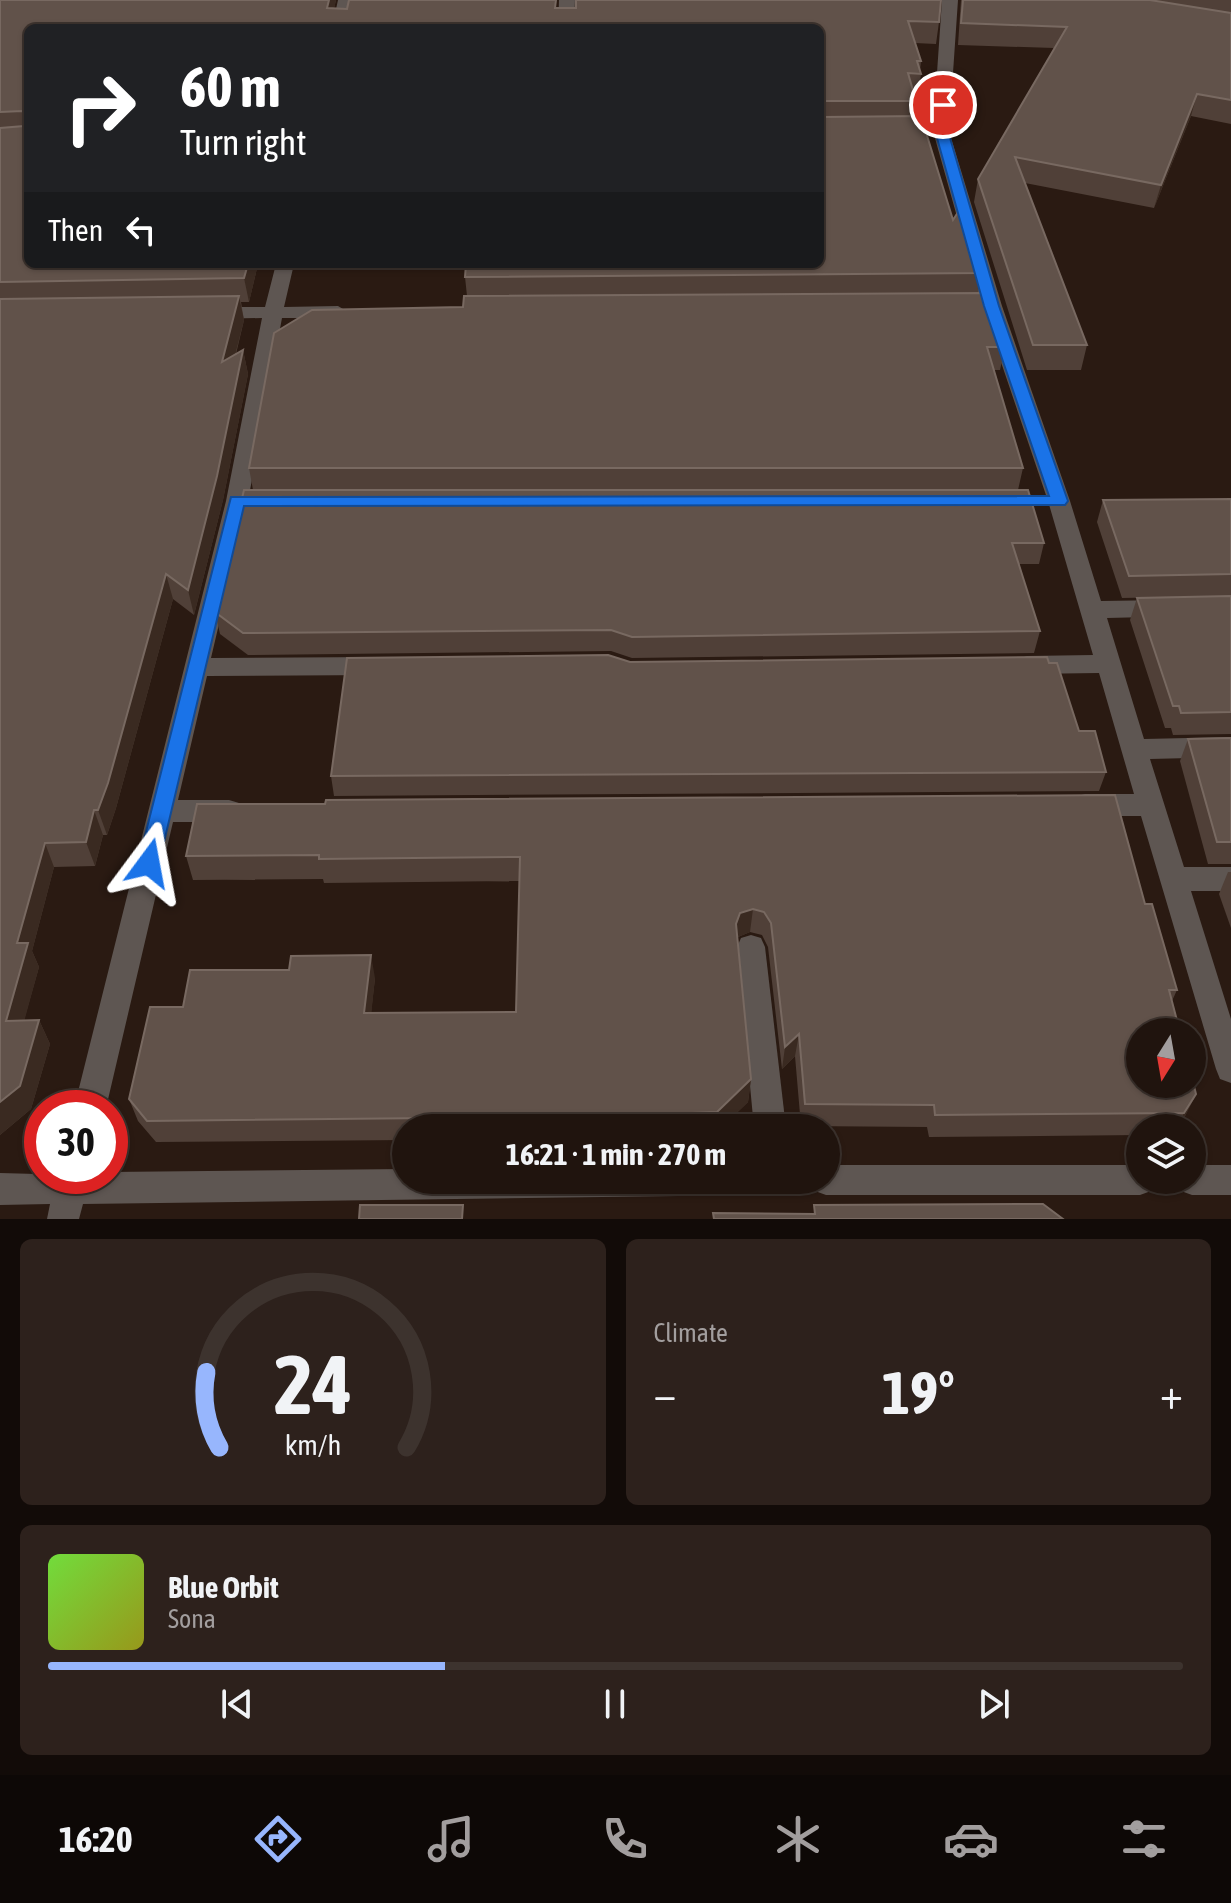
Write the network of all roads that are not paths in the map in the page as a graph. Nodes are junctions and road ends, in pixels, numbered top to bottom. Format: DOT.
graph roads {
  1 [pos="346,0"];
  2 [pos="567,0"];
  3 [pos="950,0"];
  4 [pos="341,24"];
  5 [pos="566,24"];
  6 [pos="284,268"];
  7 [pos="352,312"];
  8 [pos="197,313"];
  9 [pos="273,313"];
  10 [pos="1028,501"];
  11 [pos="1059,501"];
  12 [pos="1231,607"];
  13 [pos="1092,610"];
  14 [pos="1108,664"];
  15 [pos="408,665"];
  16 [pos="997,666"];
  17 [pos="196,667"];
  18 [pos="1231,747"];
  19 [pos="1134,749"];
  20 [pos="1151,805"];
  21 [pos="1055,806"];
  22 [pos="160,811"];
  23 [pos="258,811"];
  24 [pos="1173,879"];
  25 [pos="1231,879"];
  26 [pos="751,947"];
  27 [pos="1230,1060"];
  28 [pos="94,1090"];
  29 [pos="769,1114"];
  30 [pos="840,1180"];
  31 [pos="1126,1180"];
  32 [pos="1206,1180"];
  33 [pos="1231,1180"];
  34 [pos="392,1187"];
  35 [pos="0,1189"];
  36 [pos="24,1191"];
  37 [pos="128,1193"];
  1 -- 4 [label="street"];
  2 -- 5 [label="street"];
  3 -- 11 [label="street"];
  6 -- 9 [label="street"];
  7 -- 9 [label="street"];
  8 -- 9 [label="street"];
  9 -- 17 [label="street"];
  10 -- 11 [label="street"];
  11 -- 13 [label="street"];
  12 -- 13 [label="street"];
  13 -- 14 [label="street"];
  14 -- 16 [label="street"];
  14 -- 19 [label="street"];
  15 -- 17 [label="street"];
  17 -- 22 [label="street"];
  18 -- 19 [label="street"];
  19 -- 20 [label="street"];
  20 -- 21 [label="street"];
  20 -- 24 [label="street"];
  22 -- 23 [label="street"];
  22 -- 28 [label="street"];
  24 -- 25 [label="street"];
  24 -- 27 [label="street"];
  26 -- 29 [label="street"];
  30 -- 31 [label="street"];
  32 -- 33 [label="street"];
  34 -- 37 [label="street"];
  35 -- 36 [label="street"];
}
